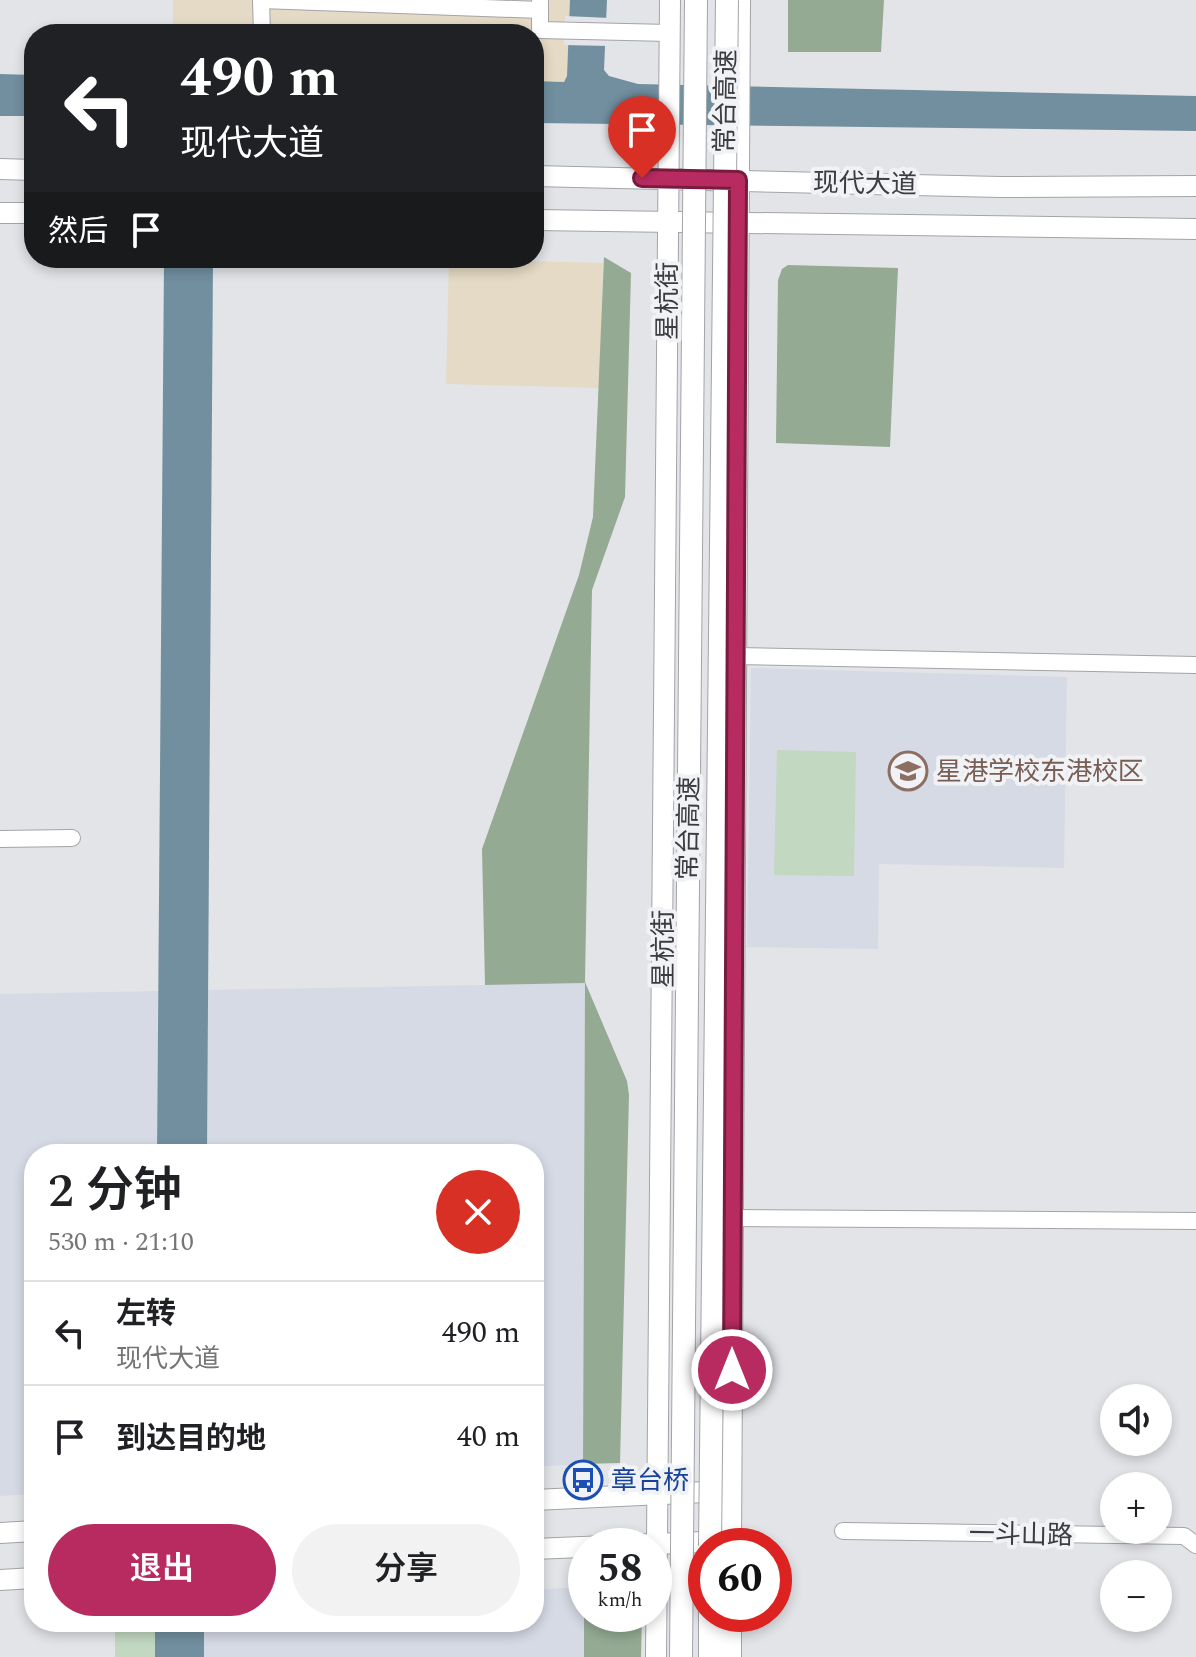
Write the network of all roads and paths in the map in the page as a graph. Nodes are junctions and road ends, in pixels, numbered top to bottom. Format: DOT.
graph roads {
  1 [pos="261,0"];
  2 [pos="670,0"];
  3 [pos="696,0"];
  4 [pos="727,0"];
  5 [pos="740,0"];
  6 [pos="540,5"];
  7 [pos="262,24"];
  8 [pos="544,30"];
  9 [pos="669,33"];
  10 [pos="0,169"];
  11 [pos="24,170"];
  12 [pos="544,176"];
  13 [pos="669,178"];
  14 [pos="738,180"];
  15 [pos="1196,186"];
  16 [pos="0,213"];
  17 [pos="24,213"];
  18 [pos="544,220"];
  19 [pos="668,222"];
  20 [pos="738,223"];
  21 [pos="1196,229"];
  22 [pos="735,656"];
  23 [pos="1196,665"];
  24 [pos="72,838"];
  25 [pos="0,839"];
  26 [pos="733,1218"];
  27 [pos="1196,1221"];
  28 [pos="731,1491"];
  29 [pos="659,1493"];
  30 [pos="544,1499"];
  31 [pos="658,1528"];
  32 [pos="724,1528"];
  33 [pos="726,1528"];
  34 [pos="843,1531"];
  35 [pos="24,1532"];
  36 [pos="0,1533"];
  37 [pos="1196,1545"];
  38 [pos="568,1547"];
  39 [pos="544,1548"];
  40 [pos="24,1579"];
  41 [pos="0,1580"];
  42 [pos="656,1632"];
  43 [pos="710,1632"];
  44 [pos="731,1632"];
  45 [pos="656,1657"];
  46 [pos="681,1657"];
  47 [pos="710,1657"];
  48 [pos="731,1657"];
  1 -- 6 [label="street"];
  1 -- 7 [label="street"];
  2 -- 9 [label="main road, 星杭街"];
  3 -- 46 [label="highway, 常台高速, bridge"];
  4 -- 32 [label="highway, 常台高速, bridge"];
  5 -- 14 [label="main road"];
  8 -- 9 [label="street"];
  9 -- 13 [label="main road, 星杭街"];
  10 -- 11 [label="main road"];
  12 -- 13 [label="main road, 现代大道"];
  13 -- 14 [label="main road, 现代大道"];
  13 -- 19 [label="main road, 星杭街"];
  14 -- 15 [label="main road, 现代大道"];
  14 -- 20 [label="main road"];
  16 -- 17 [label="main road"];
  18 -- 19 [label="main road, 现代大道"];
  19 -- 20 [label="main road, 现代大道"];
  19 -- 29 [label="main road, 星杭街"];
  20 -- 21 [label="main road, 现代大道"];
  20 -- 22 [label="main road"];
  22 -- 23 [label="street"];
  22 -- 26 [label="main road"];
  24 -- 25 [label="street"];
  26 -- 27 [label="street"];
  26 -- 28 [label="main road"];
  28 -- 29 [label="main road"];
  28 -- 33 [label="main road"];
  29 -- 30 [label="main road"];
  29 -- 31 [label="main road, 星杭街"];
  34 -- 37 [label="street, 一斗山路"];
  35 -- 36 [label="main road"];
  38 -- 39 [label="main road"];
  40 -- 41 [label="main road"];
  42 -- 45 [label="main road, 星杭街"];
  43 -- 47 [label="highway"];
  44 -- 48 [label="main road"];
}
